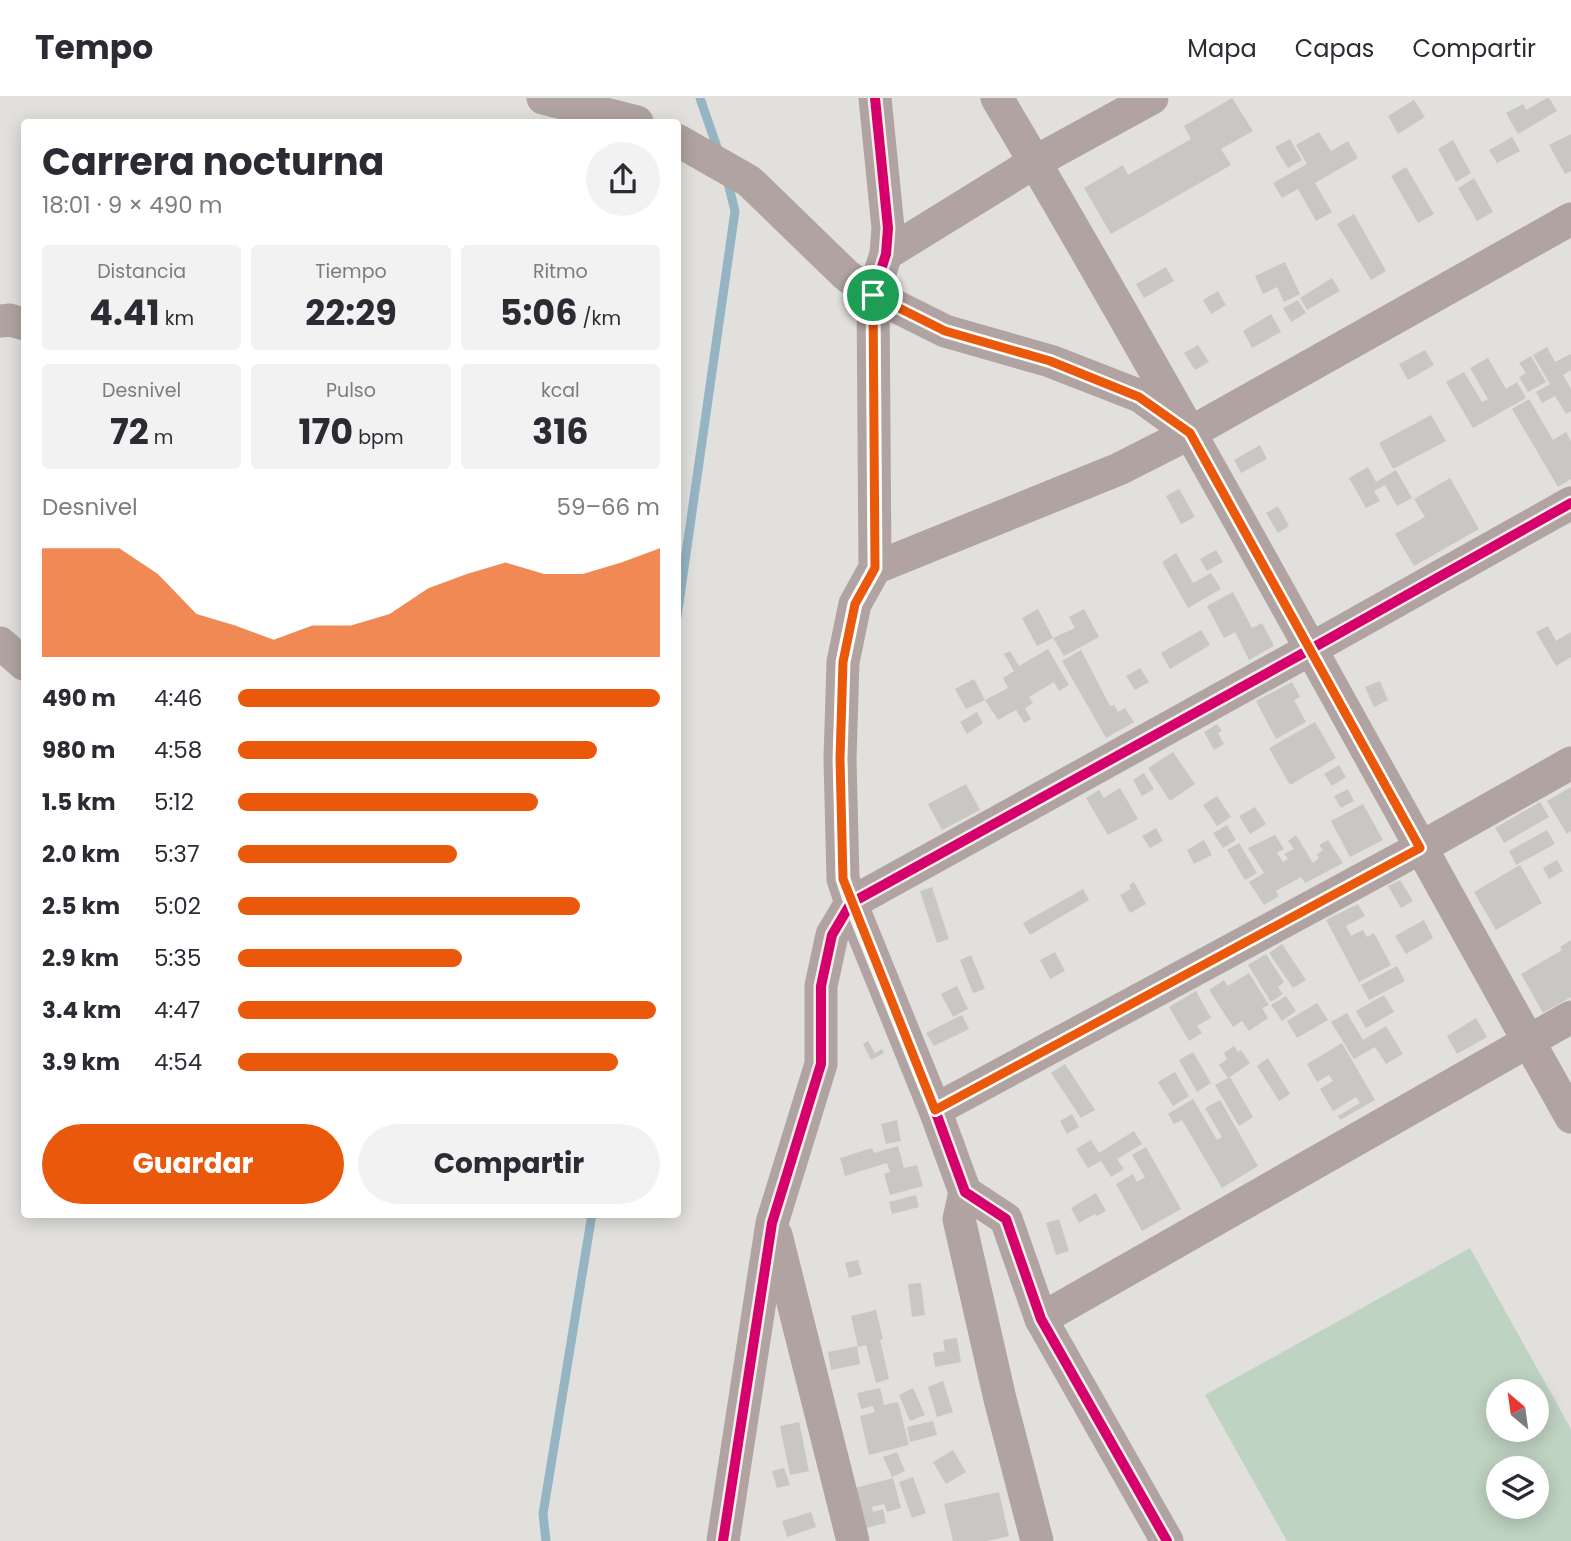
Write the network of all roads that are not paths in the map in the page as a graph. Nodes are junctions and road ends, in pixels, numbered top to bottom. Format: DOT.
graph roads {
  1 [pos="543,98"];
  2 [pos="875,98"];
  3 [pos="997,98"];
  4 [pos="1152,98"];
  5 [pos="611,119"];
  6 [pos="681,142"];
  7 [pos="1035,162"];
  8 [pos="1571,219"];
  9 [pos="886,254"];
  10 [pos="873,295"];
  11 [pos="0,321"];
  12 [pos="21,323"];
  13 [pos="1190,433"];
  14 [pos="1571,503"];
  15 [pos="875,568"];
  16 [pos="0,643"];
  17 [pos="1309,650"];
  18 [pos="21,661"];
  19 [pos="1571,763"];
  20 [pos="1420,848"];
  21 [pos="851,903"];
  22 [pos="1571,1017"];
  23 [pos="1528,1041"];
  24 [pos="935,1110"];
  25 [pos="1571,1117"];
  26 [pos="965,1192"];
  27 [pos="772,1223"];
  28 [pos="1041,1319"];
  29 [pos="723,1541"];
  30 [pos="853,1541"];
  31 [pos="1037,1541"];
  32 [pos="1167,1541"];
  1 -- 5 [label="street"];
  2 -- 9 [label="street"];
  3 -- 7 [label="street"];
  4 -- 7 [label="street"];
  6 -- 10 [label="street"];
  7 -- 9 [label="street"];
  7 -- 13 [label="street"];
  8 -- 13 [label="street"];
  9 -- 10 [label="street"];
  10 -- 13 [label="street"];
  10 -- 15 [label="street"];
  11 -- 12 [label="street"];
  13 -- 15 [label="street"];
  13 -- 17 [label="street"];
  14 -- 17 [label="street"];
  15 -- 21 [label="street"];
  16 -- 18 [label="street"];
  17 -- 20 [label="street"];
  17 -- 21 [label="street"];
  19 -- 20 [label="street"];
  20 -- 23 [label="street"];
  20 -- 24 [label="street"];
  21 -- 24 [label="street"];
  21 -- 27 [label="street"];
  22 -- 23 [label="street"];
  23 -- 25 [label="street"];
  23 -- 28 [label="street"];
  24 -- 26 [label="street"];
  26 -- 28 [label="street"];
  26 -- 31 [label="street"];
  27 -- 29 [label="street"];
  27 -- 30 [label="street"];
  28 -- 32 [label="street"];
}
